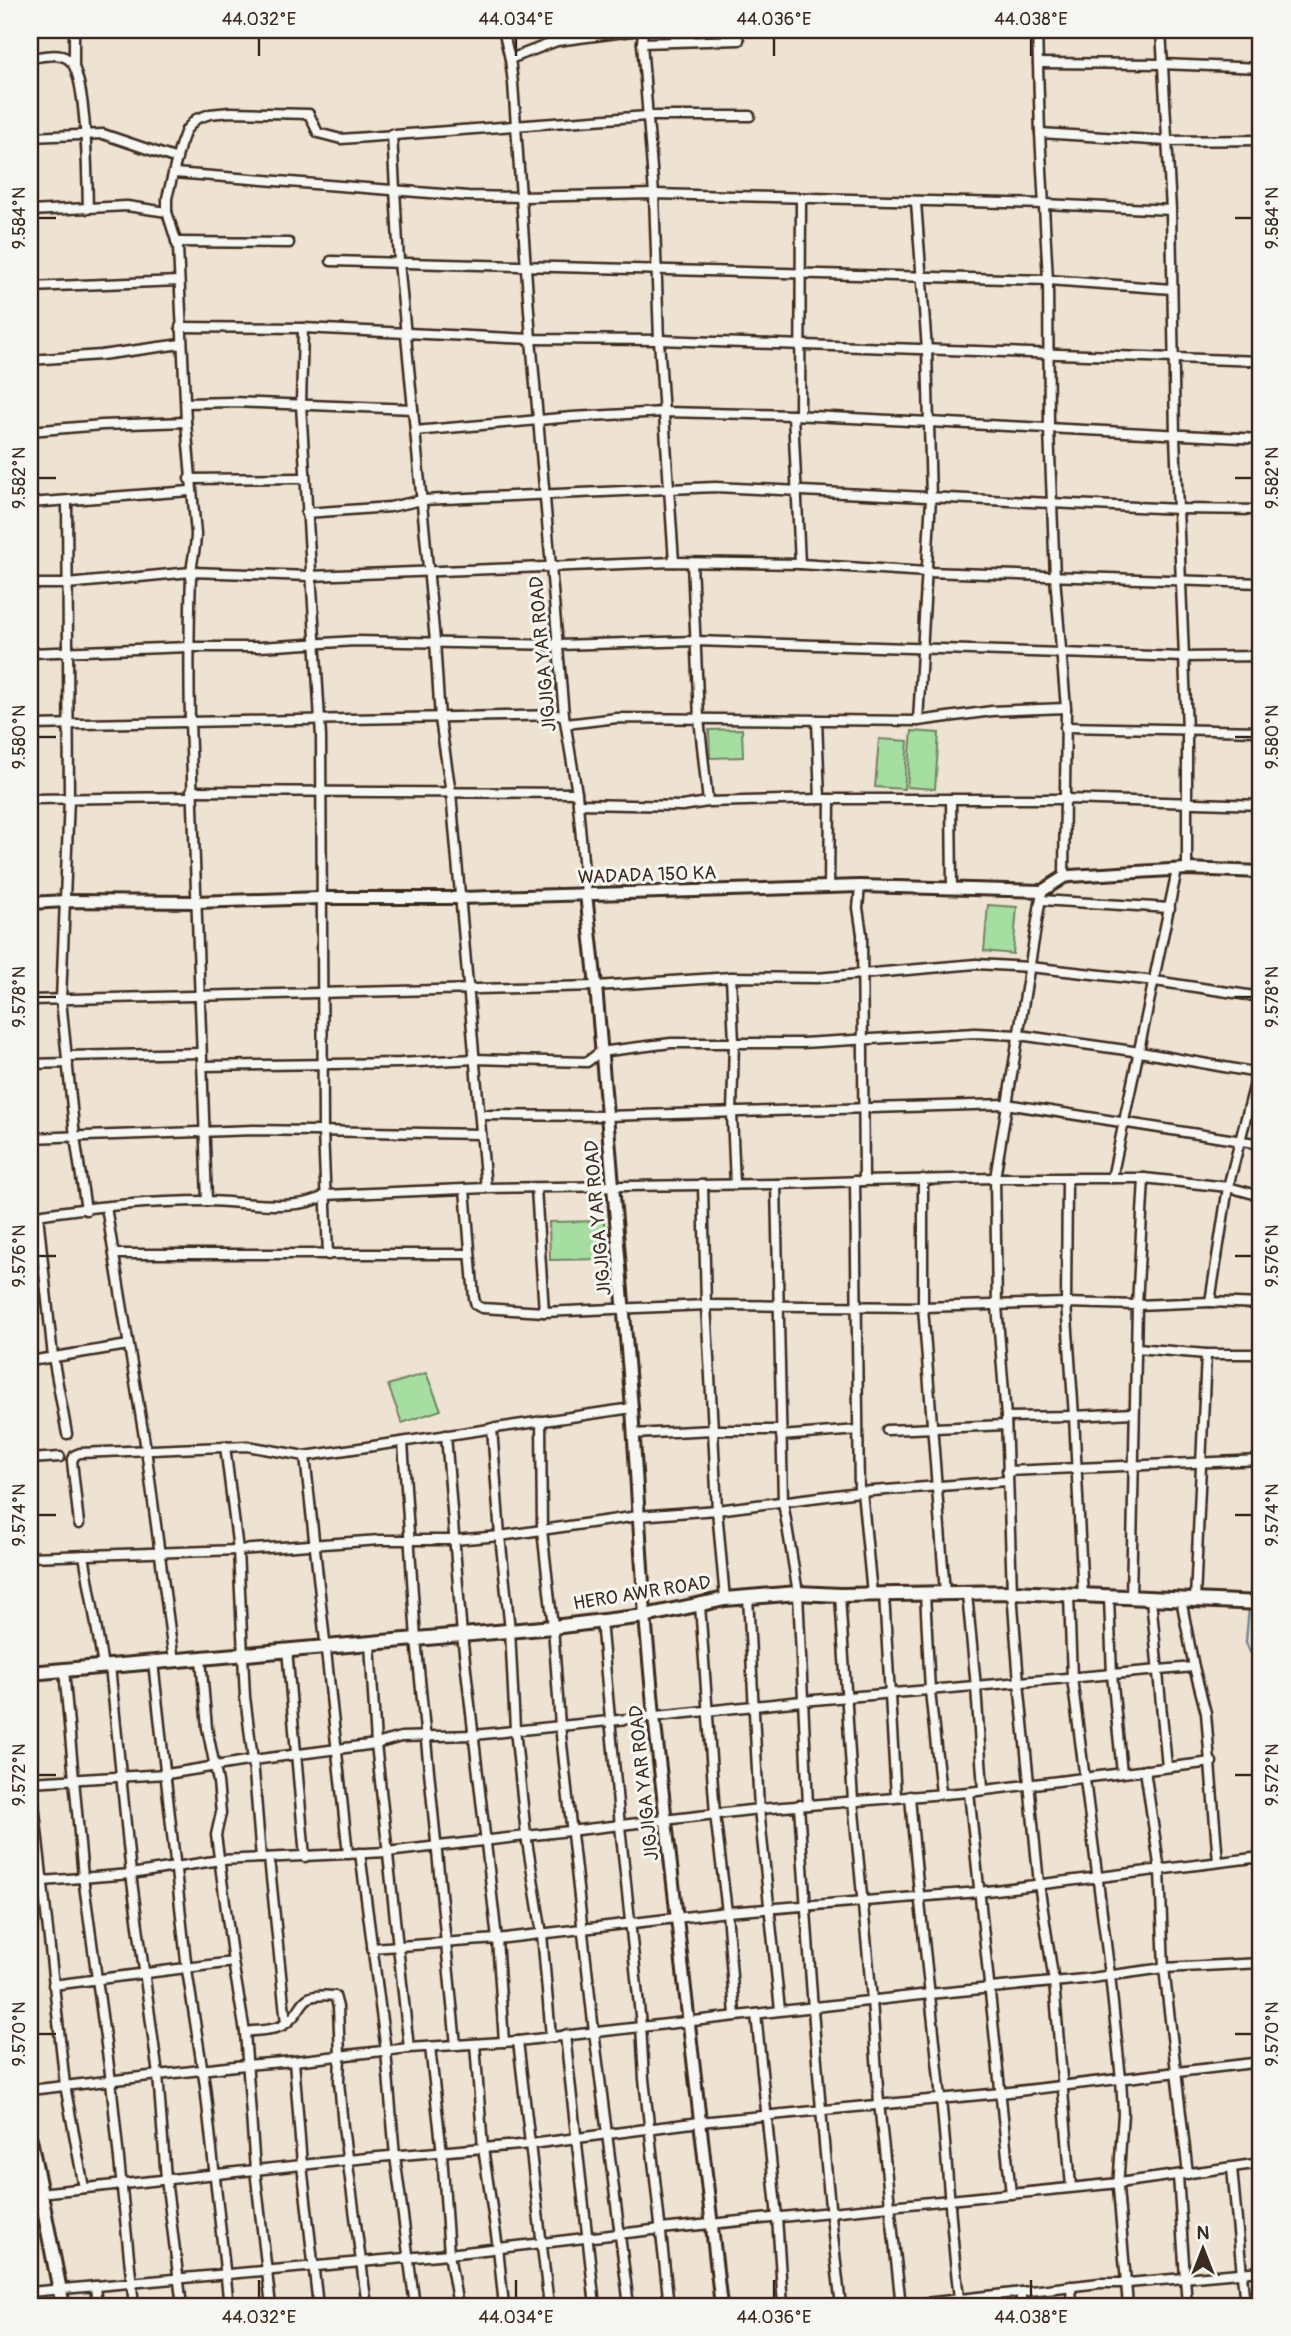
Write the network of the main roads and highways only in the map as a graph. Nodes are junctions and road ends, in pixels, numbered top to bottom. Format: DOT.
graph roads {
  1 [pos="1261,1603"];
  2 [pos="30,1673"];
  3 [pos="30,2139"];
  4 [pos="36,2194"];
  5 [pos="63,2306"];
  1 -- 2 [label="main road, HERO AWR ROAD"];
  3 -- 4 [label="main road"];
  4 -- 5 [label="main road"];
}
